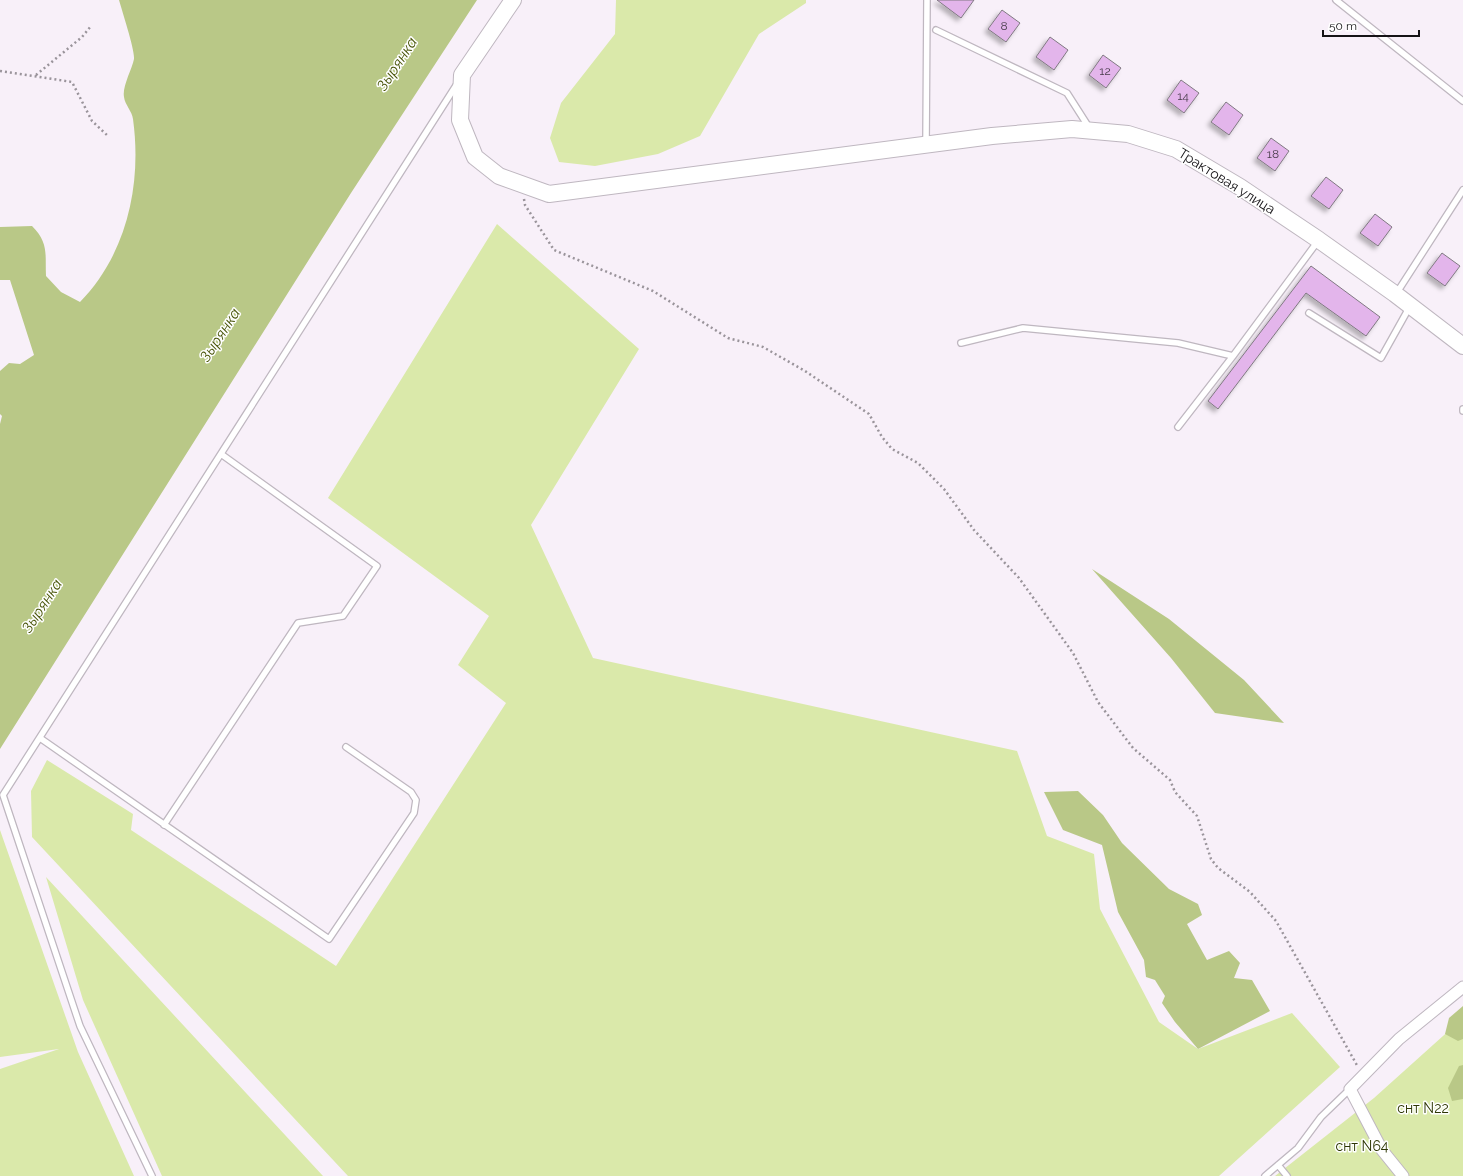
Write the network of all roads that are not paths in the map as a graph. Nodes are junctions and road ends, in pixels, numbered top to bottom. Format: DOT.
graph roads {
  1 [pos="513,0"];
  2 [pos="927,0"];
  3 [pos="1336,0"];
  4 [pos="936,30"];
  5 [pos="462,75"];
  6 [pos="1463,101"];
  7 [pos="1092,131"];
  8 [pos="926,144"];
  9 [pos="1463,190"];
  10 [pos="1319,240"];
  11 [pos="1395,294"];
  12 [pos="1410,306"];
  13 [pos="1310,313"];
  14 [pos="961,343"];
  15 [pos="1463,346"];
  16 [pos="1234,356"];
  17 [pos="1178,427"];
  18 [pos="221,454"];
  19 [pos="40,738"];
  20 [pos="346,747"];
  21 [pos="2,798"];
  22 [pos="164,825"];
  23 [pos="1463,987"];
  24 [pos="1350,1088"];
  25 [pos="1278,1165"];
  26 [pos="152,1176"];
  27 [pos="1265,1176"];
  28 [pos="1287,1176"];
  29 [pos="1403,1176"];
  1 -- 5 [label="street"];
  2 -- 8 [label="lane"];
  3 -- 6 [label="lane"];
  4 -- 7 [label="lane"];
  5 -- 8 [label="street, Трактовая улица"];
  5 -- 18 [label="lane"];
  7 -- 8 [label="street, Трактовая улица"];
  7 -- 10 [label="street, Трактовая улица"];
  9 -- 11 [label="lane"];
  10 -- 11 [label="street, Трактовая улица"];
  10 -- 16 [label="lane"];
  11 -- 12 [label="street, Трактовая улица"];
  12 -- 13 [label="lane"];
  12 -- 15 [label="street, Трактовая улица"];
  14 -- 16 [label="lane"];
  16 -- 17 [label="lane"];
  18 -- 19 [label="lane"];
  18 -- 22 [label="lane"];
  19 -- 21 [label="lane"];
  19 -- 22 [label="lane"];
  20 -- 22 [label="lane"];
  21 -- 26 [label="lane"];
  23 -- 24 [label="street"];
  24 -- 25 [label="lane"];
  24 -- 29 [label="street"];
  25 -- 27 [label="lane"];
  25 -- 28 [label="lane"];
}
